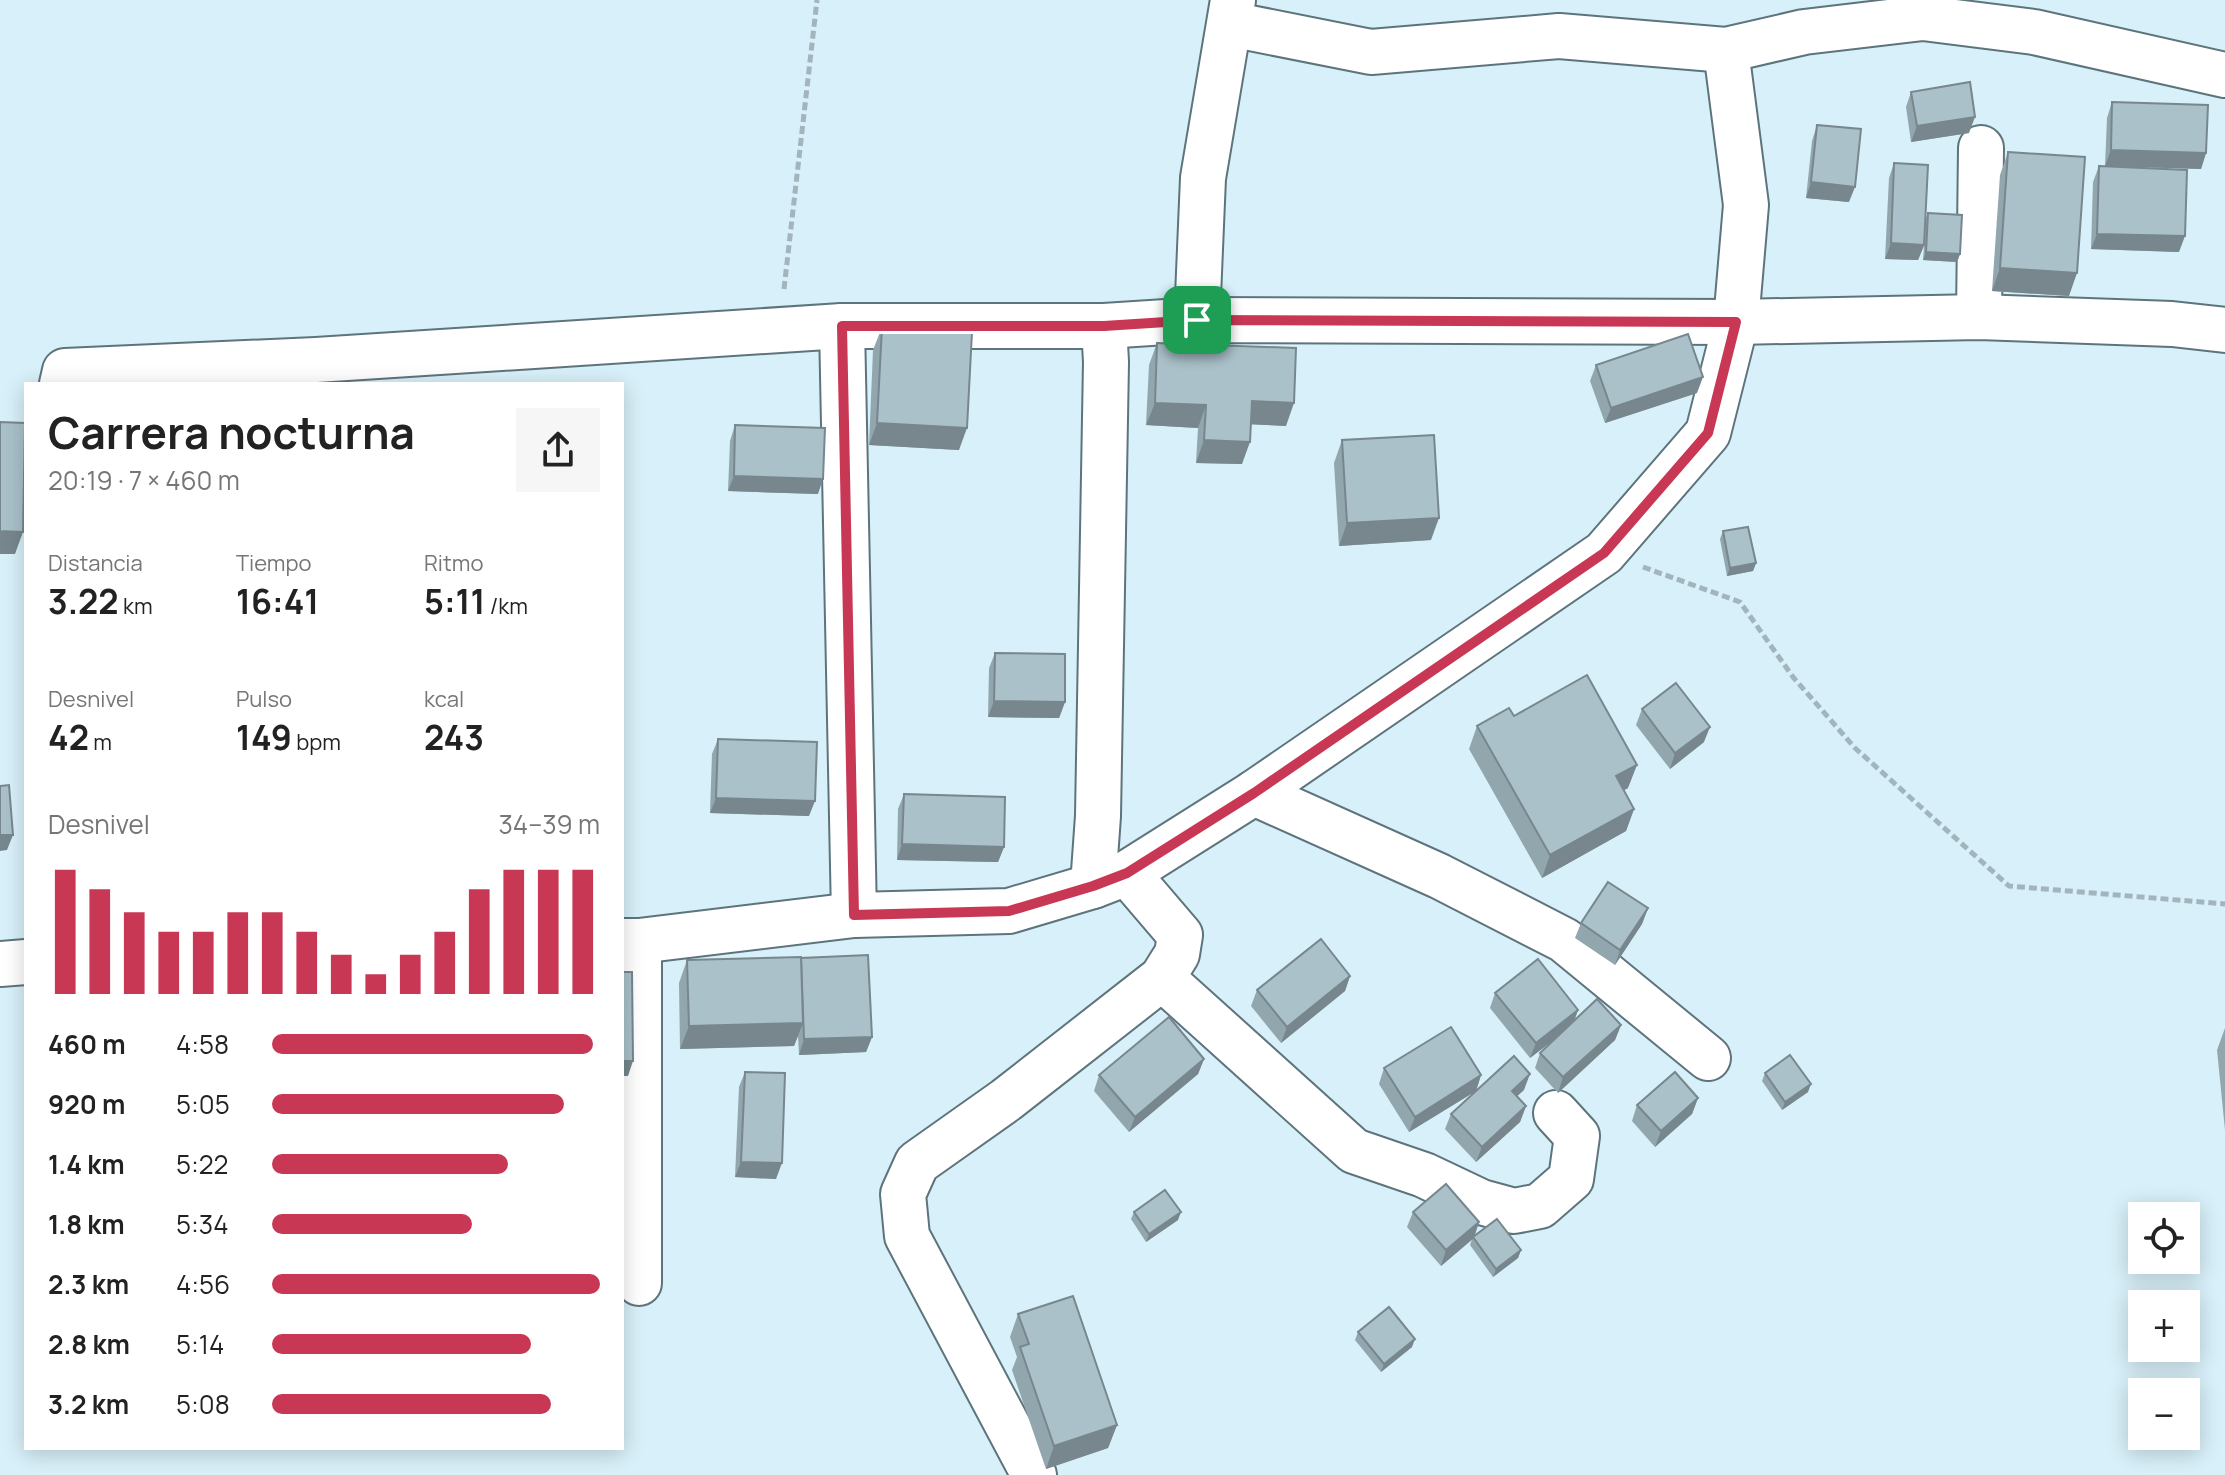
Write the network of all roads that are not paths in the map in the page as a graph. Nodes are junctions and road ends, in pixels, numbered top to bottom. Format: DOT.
graph roads {
  1 [pos="1231,12"];
  2 [pos="1726,50"];
  3 [pos="2225,75"];
  4 [pos="1981,148"];
  5 [pos="1979,317"];
  6 [pos="1197,320"];
  7 [pos="1736,322"];
  8 [pos="842,326"];
  9 [pos="1104,326"];
  10 [pos="2225,330"];
  11 [pos="316,372"];
  12 [pos="62,382"];
  13 [pos="1254,793"];
  14 [pos="1110,880"];
  15 [pos="854,915"];
  16 [pos="630,941"];
  17 [pos="24,962"];
  18 [pos="0,964"];
  19 [pos="1162,978"];
  20 [pos="1708,1058"];
  21 [pos="1556,1113"];
  22 [pos="639,1283"];
  23 [pos="1034,1475"];
  1 -- 2 [label="street"];
  1 -- 6 [label="street"];
  2 -- 3 [label="street"];
  2 -- 7 [label="street"];
  4 -- 5 [label="street"];
  5 -- 7 [label="street"];
  5 -- 10 [label="street"];
  6 -- 7 [label="street"];
  6 -- 9 [label="street"];
  7 -- 13 [label="street"];
  8 -- 9 [label="street"];
  8 -- 11 [label="street"];
  8 -- 15 [label="street"];
  9 -- 14 [label="street"];
  11 -- 12 [label="street"];
  13 -- 14 [label="street"];
  13 -- 20 [label="street"];
  14 -- 15 [label="street"];
  14 -- 19 [label="street"];
  15 -- 16 [label="street"];
  16 -- 22 [label="street"];
  17 -- 18 [label="street"];
  19 -- 21 [label="street"];
  19 -- 23 [label="street"];
}
